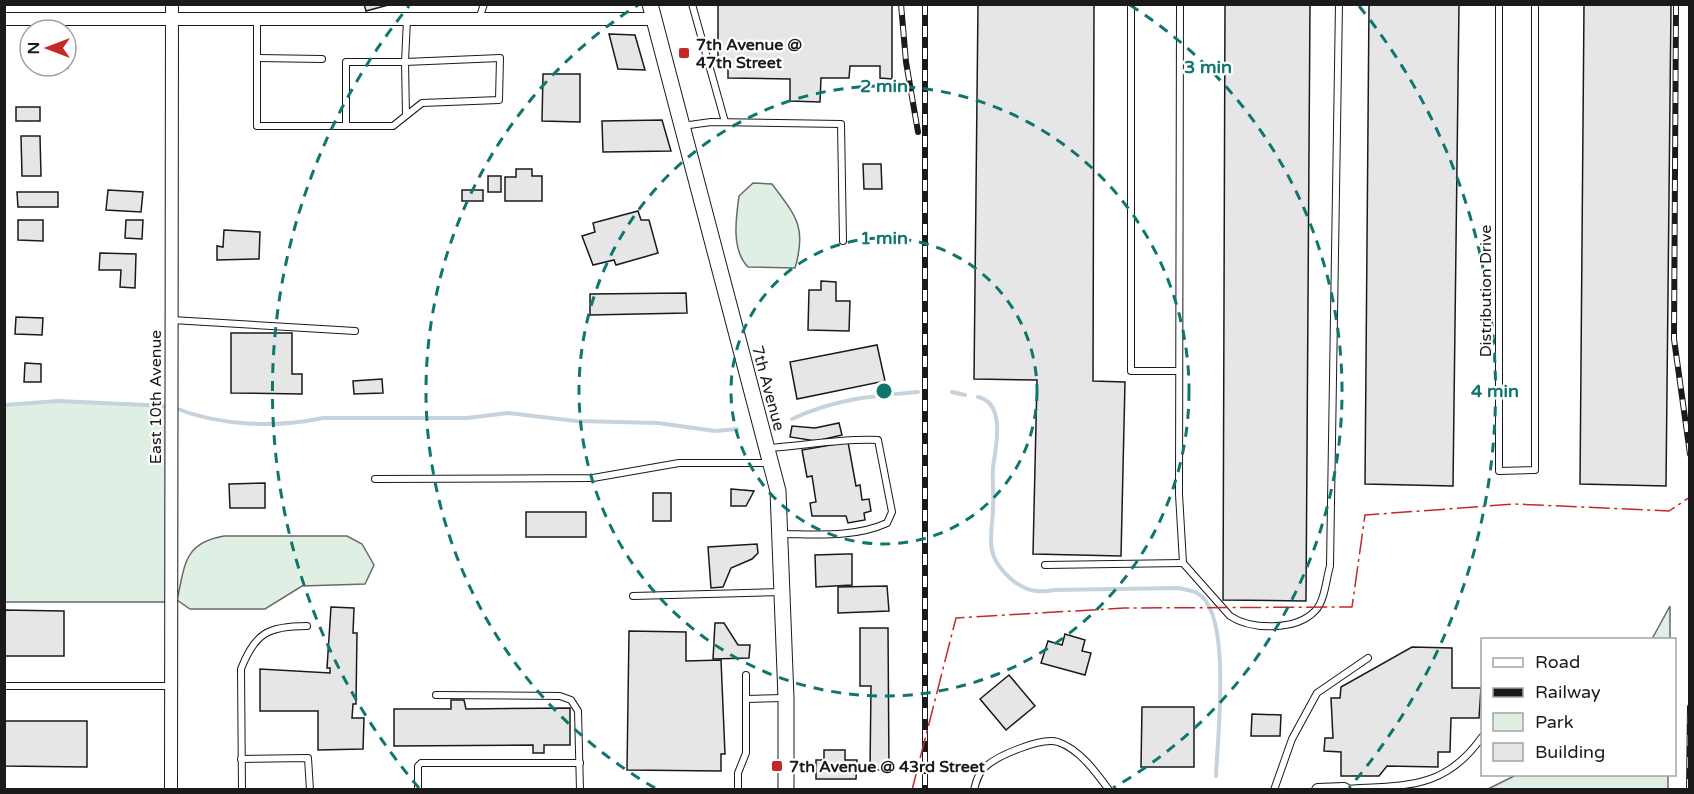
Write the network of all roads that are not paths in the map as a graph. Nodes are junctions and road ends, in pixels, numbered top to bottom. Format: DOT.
graph roads {
  1 [pos="172,4"];
  2 [pos="484,4"];
  3 [pos="692,4"];
  4 [pos="1131,4"];
  5 [pos="1180,4"];
  6 [pos="1339,4"];
  7 [pos="1498,4"];
  8 [pos="1535,4"];
  9 [pos="652,11"];
  10 [pos="172,18"];
  11 [pos="257,18"];
  12 [pos="479,18"];
  13 [pos="4,19"];
  14 [pos="407,19"];
  15 [pos="258,58"];
  16 [pos="322,58"];
  17 [pos="405,62"];
  18 [pos="406,115"];
  19 [pos="725,122"];
  20 [pos="346,126"];
  21 [pos="682,126"];
  22 [pos="843,241"];
  23 [pos="172,320"];
  24 [pos="355,332"];
  25 [pos="1179,371"];
  26 [pos="766,448"];
  27 [pos="771,463"];
  28 [pos="375,479"];
  29 [pos="780,534"];
  30 [pos="1183,563"];
  31 [pos="1045,565"];
  32 [pos="783,592"];
  33 [pos="633,596"];
  34 [pos="307,626"];
  35 [pos="1368,658"];
  36 [pos="746,675"];
  37 [pos="4,686"];
  38 [pos="172,686"];
  39 [pos="436,695"];
  40 [pos="786,698"];
  41 [pos="746,699"];
  42 [pos="1481,738"];
  43 [pos="241,759"];
  44 [pos="580,763"];
  45 [pos="171,789"];
  46 [pos="242,789"];
  47 [pos="310,789"];
  48 [pos="418,789"];
  49 [pos="580,789"];
  50 [pos="738,789"];
  51 [pos="786,789"];
  52 [pos="974,789"];
  53 [pos="1109,789"];
  54 [pos="1274,789"];
  55 [pos="1318,789"];
  56 [pos="1344,789"];
  1 -- 10 [label="street, East 10th Avenue"];
  2 -- 12 [label="lane"];
  3 -- 19 [label="lane"];
  4 -- 25 [label="lane"];
  5 -- 25 [label="lane"];
  6 -- 30 [label="lane"];
  7 -- 8 [label="lane, Distribution Drive"];
  9 -- 12 [label="street"];
  9 -- 21 [label="street, 7th Avenue"];
  10 -- 11 [label="street"];
  10 -- 13 [label="street"];
  10 -- 23 [label="street, East 10th Avenue"];
  11 -- 14 [label="street"];
  11 -- 15 [label="lane"];
  12 -- 14 [label="street"];
  14 -- 17 [label="lane"];
  15 -- 16 [label="lane"];
  15 -- 20 [label="lane"];
  17 -- 18 [label="lane"];
  17 -- 18 [label="lane"];
  17 -- 20 [label="lane"];
  18 -- 20 [label="lane"];
  19 -- 21 [label="lane"];
  19 -- 22 [label="lane"];
  21 -- 26 [label="street, 7th Avenue"];
  23 -- 24 [label="lane"];
  23 -- 38 [label="street, East 10th Avenue"];
  25 -- 30 [label="lane"];
  26 -- 27 [label="street, 7th Avenue"];
  26 -- 29 [label="lane"];
  27 -- 28 [label="lane"];
  27 -- 29 [label="street, 7th Avenue"];
  29 -- 32 [label="street, 7th Avenue"];
  30 -- 31 [label="lane"];
  32 -- 33 [label="lane"];
  32 -- 40 [label="street, 7th Avenue"];
  34 -- 43 [label="lane"];
  35 -- 54 [label="lane"];
  36 -- 41 [label="lane"];
  37 -- 38 [label="lane"];
  38 -- 45 [label="street, East 10th Avenue"];
  39 -- 44 [label="lane"];
  40 -- 41 [label="lane"];
  40 -- 51 [label="street, 7th Avenue"];
  41 -- 50 [label="lane"];
  42 -- 56 [label="lane"];
  43 -- 46 [label="lane"];
  43 -- 47 [label="lane"];
  44 -- 48 [label="lane"];
  44 -- 49 [label="lane"];
  52 -- 53 [label="lane"];
  55 -- 56 [label="street"];
}
